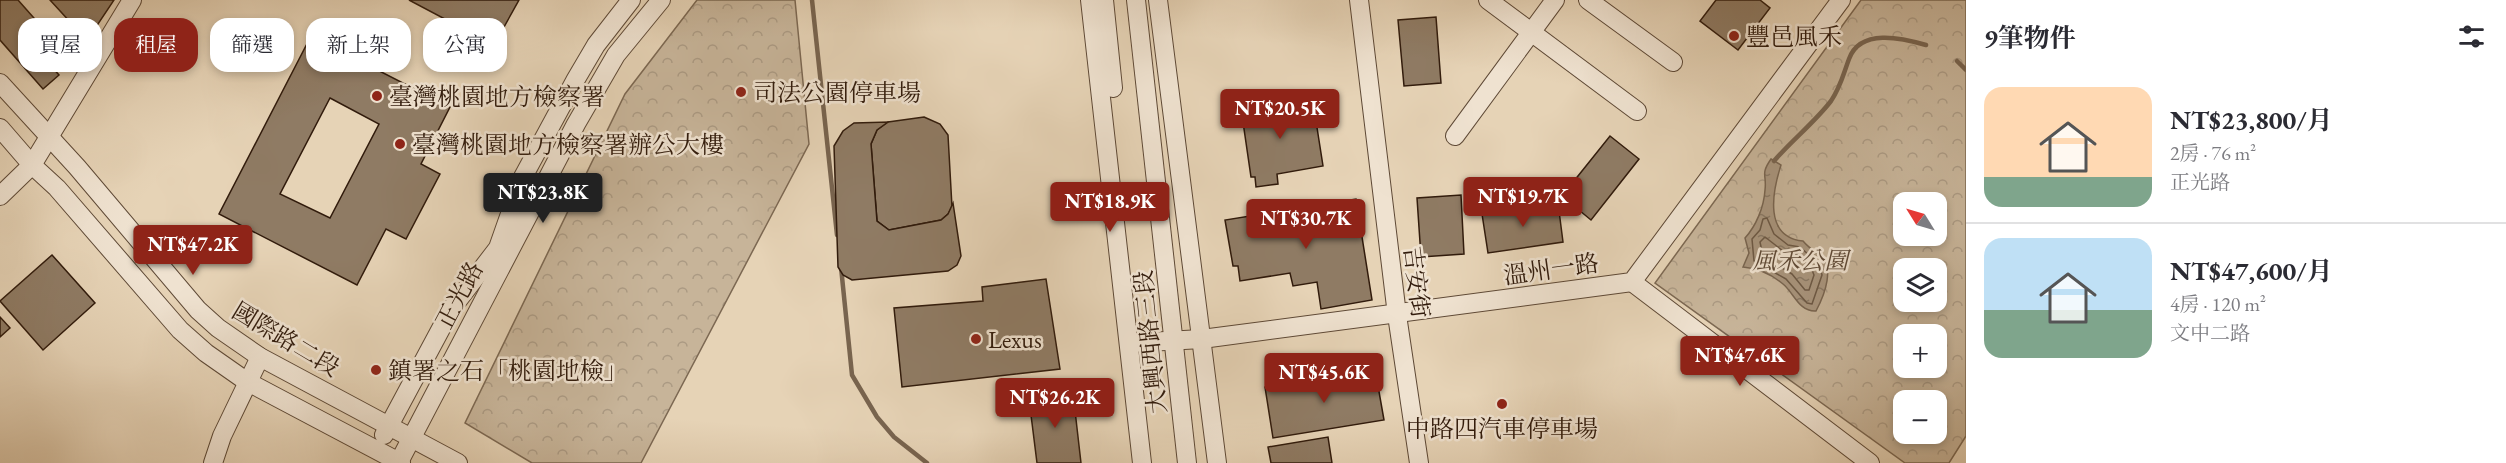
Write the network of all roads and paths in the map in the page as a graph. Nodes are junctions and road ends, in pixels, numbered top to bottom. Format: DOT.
graph roads {
  1 [pos="132,0"];
  2 [pos="631,0"];
  3 [pos="661,0"];
  4 [pos="1090,0"];
  5 [pos="1104,0"];
  6 [pos="1136,0"];
  7 [pos="1158,0"];
  8 [pos="1359,0"];
  9 [pos="1488,0"];
  10 [pos="1555,0"];
  11 [pos="1588,0"];
  12 [pos="1841,0"];
  13 [pos="1530,31"];
  14 [pos="1673,62"];
  15 [pos="0,83"];
  16 [pos="1637,111"];
  17 [pos="552,124"];
  18 [pos="0,128"];
  19 [pos="571,134"];
  20 [pos="1455,136"];
  21 [pos="48,137"];
  22 [pos="32,165"];
  23 [pos="0,196"];
  24 [pos="1632,282"];
  25 [pos="1396,315"];
  26 [pos="1202,339"];
  27 [pos="1174,341"];
  28 [pos="1134,343"];
  29 [pos="260,357"];
  30 [pos="246,381"];
  31 [pos="388,426"];
  32 [pos="412,438"];
  33 [pos="390,459"];
  34 [pos="213,463"];
  35 [pos="458,463"];
  36 [pos="1142,463"];
  37 [pos="1152,463"];
  38 [pos="1187,463"];
  39 [pos="1217,463"];
  40 [pos="1419,463"];
  41 [pos="1870,463"];
  1 -- 21 [label="street"];
  2 -- 17 [label="street, 正光路"];
  3 -- 19 [label="street, 正光路"];
  4 -- 28 [label="street, 大興西路三段"];
  5 -- 28 [label="street, 大興西路三段"];
  6 -- 27 [label="street, 大興西路三段"];
  7 -- 26 [label="street, 大興西路三段"];
  8 -- 25 [label="street, 吉安街"];
  9 -- 13 [label="street"];
  10 -- 13 [label="street"];
  11 -- 14 [label="street"];
  12 -- 24 [label="street, 溫州一路"];
  13 -- 16 [label="street"];
  13 -- 20 [label="street"];
  15 -- 21 [label="street, 國際路二段"];
  17 -- 19 [label="street"];
  17 -- 31 [label="street, 正光路"];
  18 -- 22 [label="street"];
  19 -- 32 [label="street, 正光路"];
  21 -- 22 [label="street"];
  21 -- 29 [label="street, 國際路二段"];
  22 -- 23 [label="street"];
  22 -- 30 [label="street"];
  24 -- 25 [label="street, 溫州一路"];
  24 -- 41 [label="street"];
  25 -- 26 [label="street, 溫州一路"];
  25 -- 40 [label="street, 吉安街"];
  26 -- 27 [label="street, 溫州一路"];
  26 -- 39 [label="street, 大興西路三段"];
  27 -- 28 [label="street, 溫州一路"];
  27 -- 38 [label="street, 大興西路三段"];
  28 -- 36 [label="street, 大興西路三段"];
  28 -- 37 [label="street, 大興西路三段"];
  29 -- 30 [label="street"];
  29 -- 31 [label="street, 國際路二段"];
  30 -- 33 [label="street"];
  30 -- 34 [label="street"];
  31 -- 32 [label="street, 國際路二段"];
  31 -- 33 [label="street, 正光路"];
  32 -- 33 [label="street, 正光路"];
  32 -- 35 [label="street, 國際路二段"];
}
